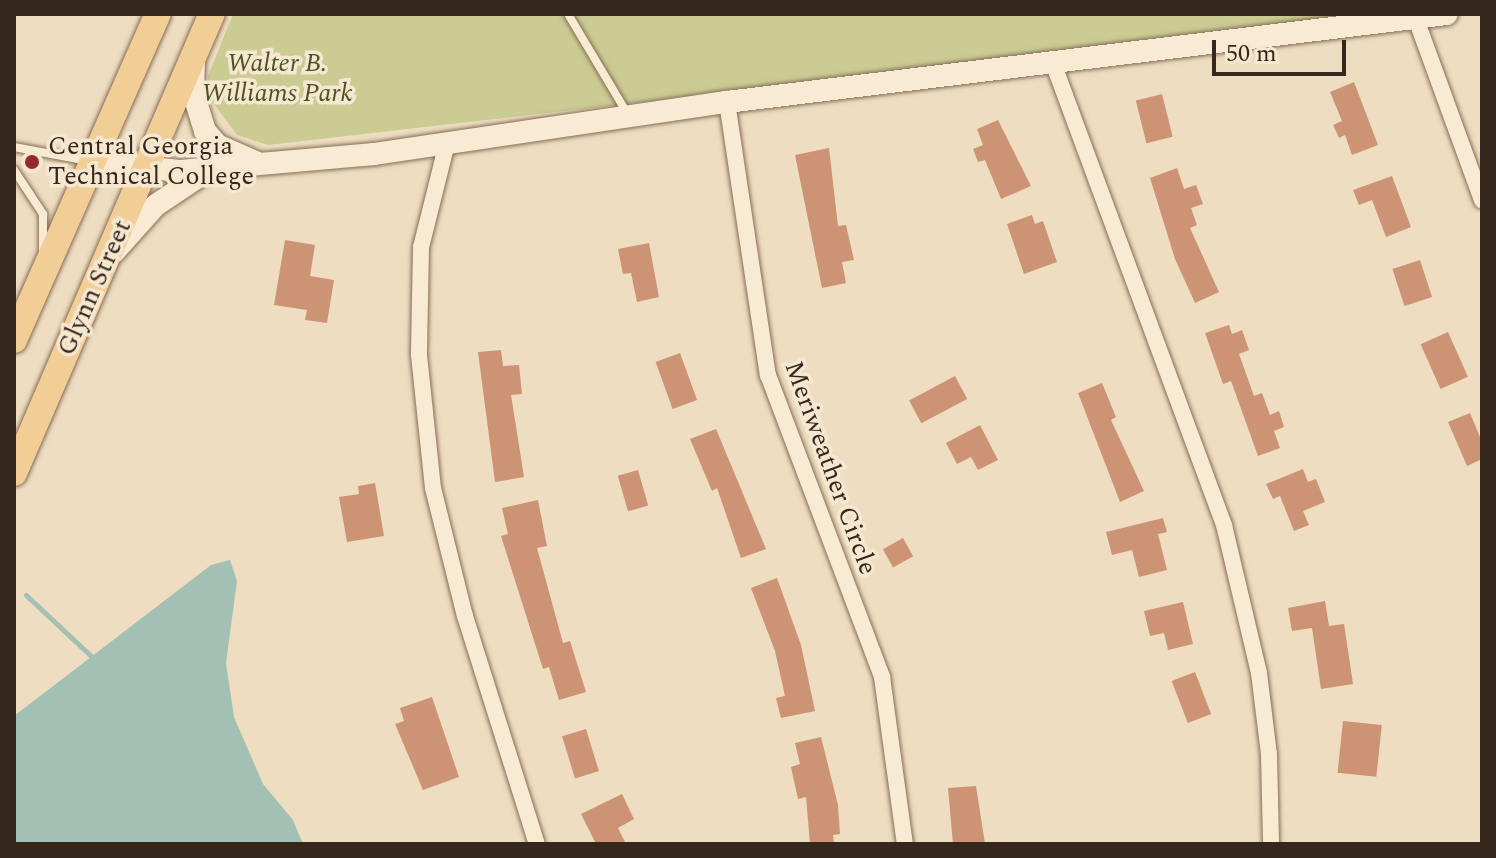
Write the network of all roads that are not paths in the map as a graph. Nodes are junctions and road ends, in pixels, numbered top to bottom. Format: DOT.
graph roads {
  1 [pos="158,14"];
  2 [pos="212,14"];
  3 [pos="568,14"];
  4 [pos="1447,14"];
  5 [pos="1416,19"];
  6 [pos="195,55"];
  7 [pos="1052,60"];
  8 [pos="727,102"];
  9 [pos="629,117"];
  10 [pos="447,143"];
  11 [pos="14,147"];
  12 [pos="93,162"];
  13 [pos="261,164"];
  14 [pos="213,168"];
  15 [pos="145,169"];
  16 [pos="14,170"];
  17 [pos="1482,200"];
  18 [pos="103,266"];
  19 [pos="44,273"];
  20 [pos="14,340"];
  21 [pos="14,473"];
  22 [pos="537,844"];
  23 [pos="905,844"];
  24 [pos="1271,844"];
  1 -- 12 [label="main road, Glynn Street"];
  2 -- 6 [label="main road, Glynn Street"];
  3 -- 9 [label="lane"];
  4 -- 5 [label="main road"];
  5 -- 7 [label="main road"];
  5 -- 17 [label="street"];
  6 -- 13 [label="main road"];
  6 -- 15 [label="main road, Glynn Street"];
  7 -- 8 [label="main road"];
  7 -- 24 [label="street"];
  8 -- 9 [label="main road"];
  8 -- 23 [label="street, Meriweather Circle"];
  9 -- 10 [label="main road"];
  10 -- 13 [label="main road"];
  10 -- 22 [label="street"];
  11 -- 12 [label="lane"];
  12 -- 15 [label="main road"];
  12 -- 19 [label="main road, Glynn Street"];
  13 -- 14 [label="main road"];
  14 -- 15 [label="main road"];
  14 -- 18 [label="main road"];
  15 -- 18 [label="main road, Glynn Street"];
  16 -- 19 [label="lane"];
  18 -- 21 [label="main road, Glynn Street"];
  19 -- 20 [label="main road, Glynn Street"];
}
